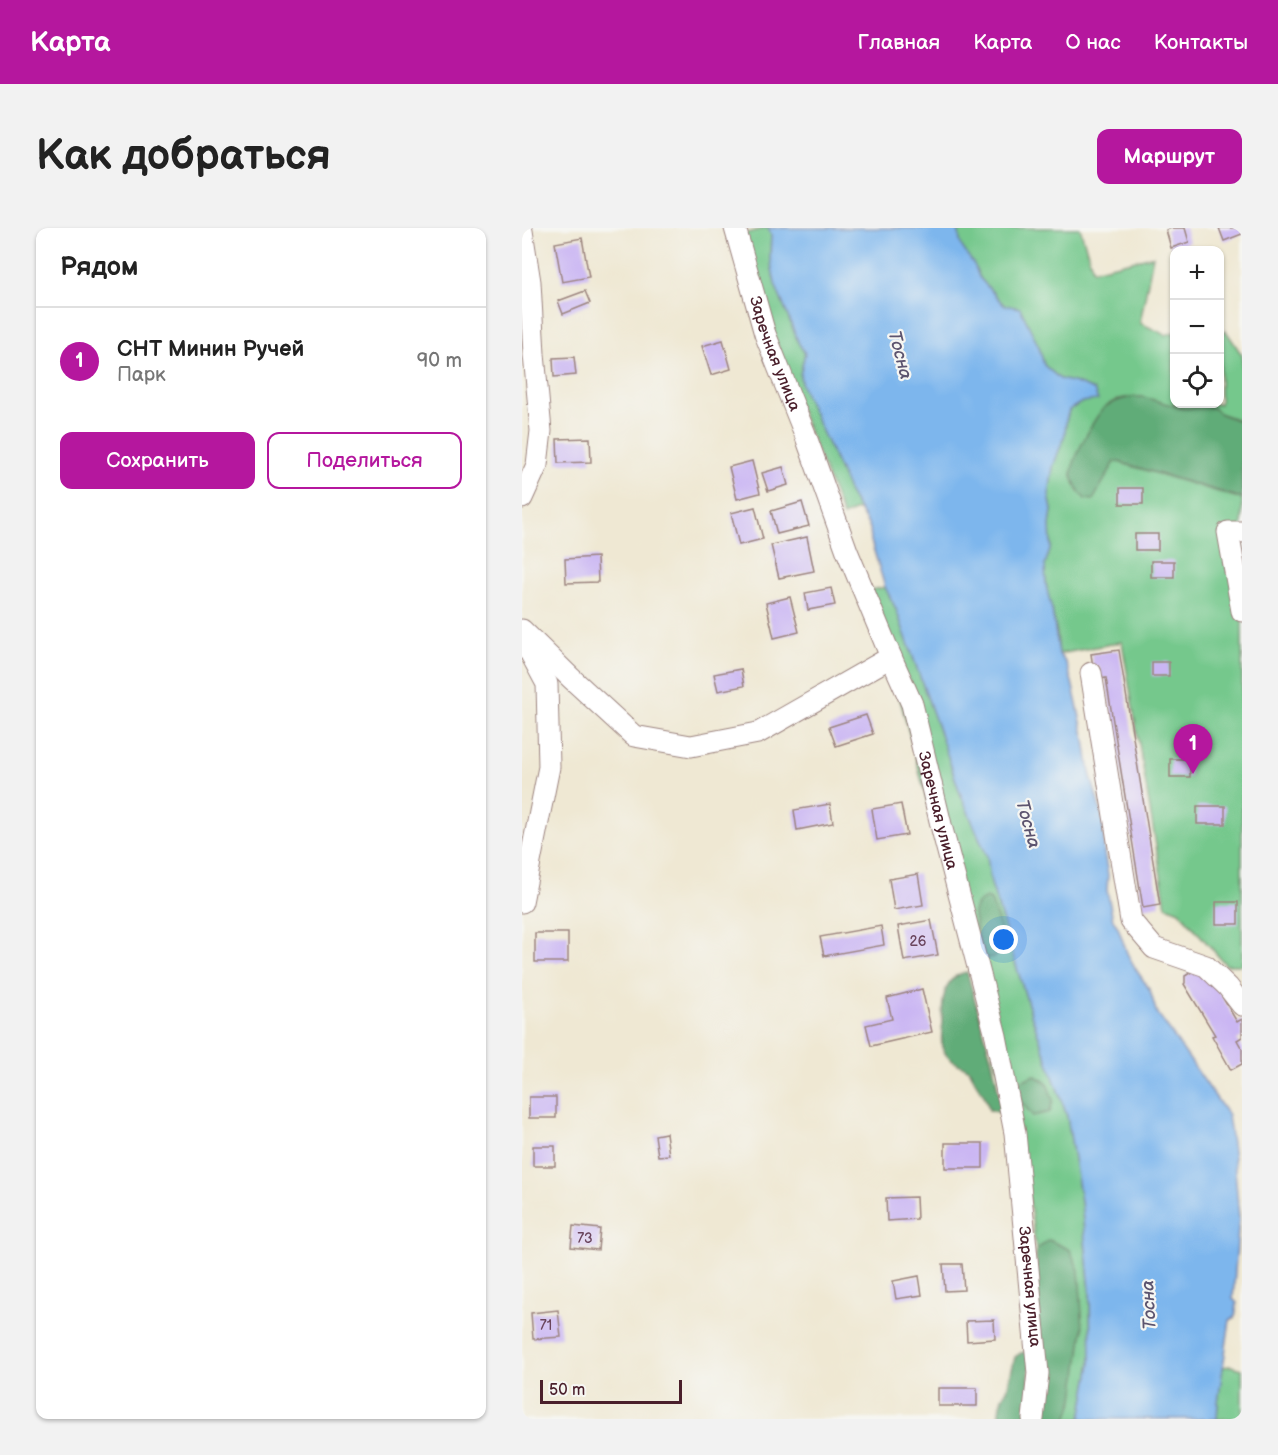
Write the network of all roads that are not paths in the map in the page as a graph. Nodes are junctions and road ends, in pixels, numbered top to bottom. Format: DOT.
graph roads {
  1 [pos="735,228"];
  2 [pos="522,231"];
  3 [pos="522,498"];
  4 [pos="1242,532"];
  5 [pos="1242,611"];
  6 [pos="522,630"];
  7 [pos="522,638"];
  8 [pos="891,657"];
  9 [pos="1091,673"];
  10 [pos="522,902"];
  11 [pos="1242,1005"];
  12 [pos="1033,1419"];
  1 -- 8 [label="street, Заречная улица"];
  2 -- 3 [label="street"];
  4 -- 5 [label="street"];
  6 -- 8 [label="street"];
  7 -- 10 [label="street"];
  8 -- 12 [label="street, Заречная улица"];
  9 -- 11 [label="street"];
}
